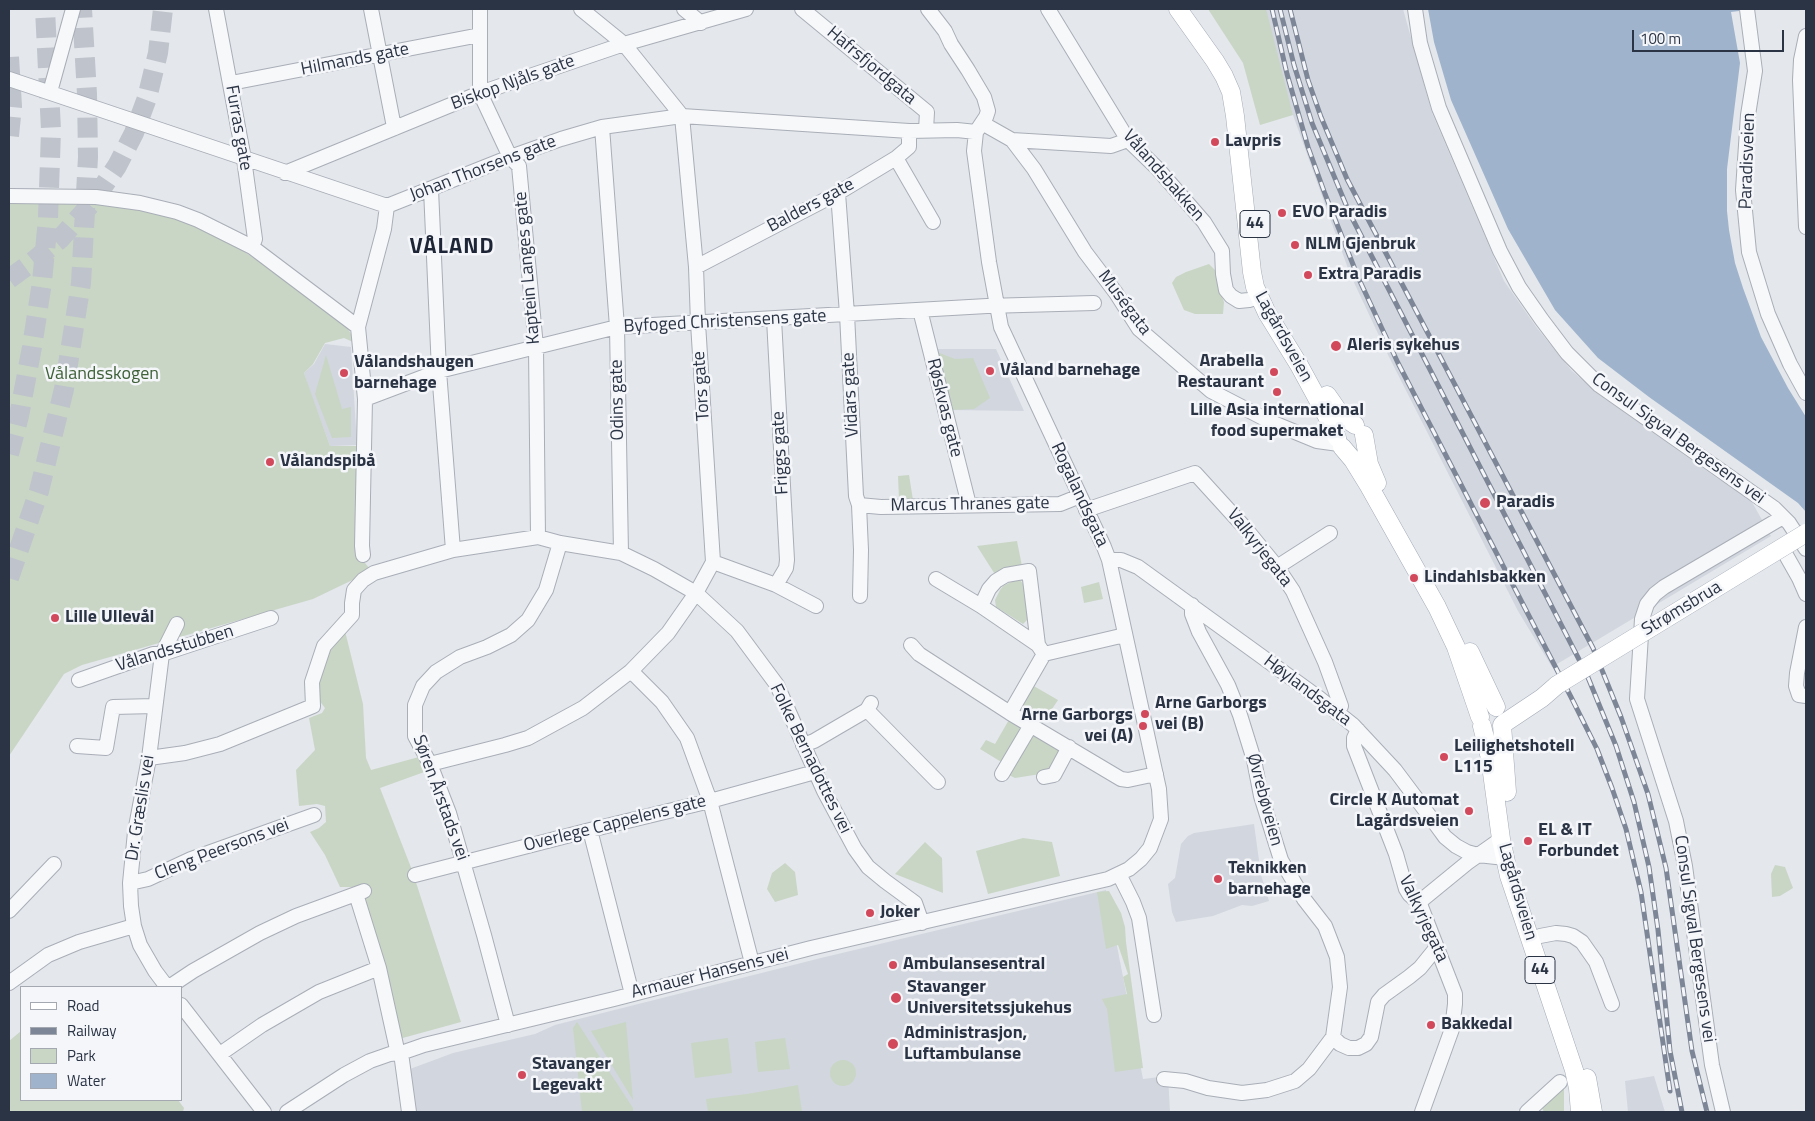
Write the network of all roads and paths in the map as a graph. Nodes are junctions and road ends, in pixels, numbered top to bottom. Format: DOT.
graph roads {
  1 [pos="73,9"];
  2 [pos="216,9"];
  3 [pos="371,9"];
  4 [pos="480,9"];
  5 [pos="582,9"];
  6 [pos="684,9"];
  7 [pos="746,9"];
  8 [pos="802,9"];
  9 [pos="928,9"];
  10 [pos="1048,9"];
  11 [pos="1178,9"];
  12 [pos="1190,9"];
  13 [pos="1415,9"];
  14 [pos="1747,9"];
  15 [pos="701,23"];
  16 [pos="480,35"];
  17 [pos="1806,36"];
  18 [pos="624,44"];
  19 [pos="380,55"];
  20 [pos="9,79"];
  21 [pos="231,83"];
  22 [pos="50,92"];
  23 [pos="480,93"];
  24 [pos="682,116"];
  25 [pos="602,127"];
  26 [pos="395,128"];
  27 [pos="979,128"];
  28 [pos="926,130"];
  29 [pos="909,131"];
  30 [pos="1012,140"];
  31 [pos="1128,140"];
  32 [pos="510,157"];
  33 [pos="896,158"];
  34 [pos="244,159"];
  35 [pos="285,173"];
  36 [pos="431,189"];
  37 [pos="838,193"];
  38 [pos="9,196"];
  39 [pos="386,206"];
  40 [pos="933,222"];
  41 [pos="1806,227"];
  42 [pos="252,248"];
  43 [pos="696,267"];
  44 [pos="1259,296"];
  45 [pos="1094,303"];
  46 [pos="996,307"];
  47 [pos="920,310"];
  48 [pos="847,314"];
  49 [pos="774,319"];
  50 [pos="698,324"];
  51 [pos="358,327"];
  52 [pos="617,328"];
  53 [pos="536,346"];
  54 [pos="438,371"];
  55 [pos="1806,392"];
  56 [pos="366,399"];
  57 [pos="1359,430"];
  58 [pos="1339,443"];
  59 [pos="1080,496"];
  60 [pos="858,505"];
  61 [pos="969,505"];
  62 [pos="1086,510"];
  63 [pos="1783,517"];
  64 [pos="1330,533"];
  65 [pos="1806,533"];
  66 [pos="538,537"];
  67 [pos="560,543"];
  68 [pos="1782,548"];
  69 [pos="1806,549"];
  70 [pos="453,550"];
  71 [pos="621,553"];
  72 [pos="363,555"];
  73 [pos="1109,560"];
  74 [pos="713,562"];
  75 [pos="1277,567"];
  76 [pos="936,579"];
  77 [pos="776,585"];
  78 [pos="696,593"];
  79 [pos="1806,594"];
  80 [pos="860,596"];
  81 [pos="816,606"];
  82 [pos="981,606"];
  83 [pos="1192,606"];
  84 [pos="271,618"];
  85 [pos="178,624"];
  86 [pos="1806,627"];
  87 [pos="1125,635"];
  88 [pos="911,645"];
  89 [pos="1041,649"];
  90 [pos="162,654"];
  91 [pos="631,671"];
  92 [pos="79,680"];
  93 [pos="1806,696"];
  94 [pos="155,706"];
  95 [pos="1497,707"];
  96 [pos="1517,707"];
  97 [pos="1010,713"];
  98 [pos="1337,713"];
  99 [pos="1481,722"];
  100 [pos="1502,724"];
  101 [pos="1031,725"];
  102 [pos="1358,730"];
  103 [pos="803,745"];
  104 [pos="77,746"];
  105 [pos="1069,747"];
  106 [pos="149,758"];
  107 [pos="430,764"];
  108 [pos="815,772"];
  109 [pos="1002,774"];
  110 [pos="1156,774"];
  111 [pos="1044,777"];
  112 [pos="938,782"];
  113 [pos="710,801"];
  114 [pos="314,815"];
  115 [pos="590,830"];
  116 [pos="1501,839"];
  117 [pos="1478,855"];
  118 [pos="1505,858"];
  119 [pos="1141,859"];
  120 [pos="464,863"];
  121 [pos="54,864"];
  122 [pos="1119,874"];
  123 [pos="415,876"];
  124 [pos="130,884"];
  125 [pos="1420,904"];
  126 [pos="9,911"];
  127 [pos="922,923"];
  128 [pos="134,926"];
  129 [pos="1540,936"];
  130 [pos="1437,947"];
  131 [pos="752,963"];
  132 [pos="379,968"];
  133 [pos="9,983"];
  134 [pos="167,986"];
  135 [pos="170,986"];
  136 [pos="632,994"];
  137 [pos="1612,1004"];
  138 [pos="182,1007"];
  139 [pos="1154,1015"];
  140 [pos="508,1025"];
  141 [pos="1333,1037"];
  142 [pos="399,1049"];
  143 [pos="220,1054"];
  144 [pos="1164,1079"];
  145 [pos="1560,1082"];
  146 [pos="264,1112"];
  147 [pos="287,1112"];
  148 [pos="409,1112"];
  149 [pos="1422,1112"];
  150 [pos="1527,1112"];
  151 [pos="1580,1112"];
  152 [pos="1593,1112"];
  153 [pos="1723,1112"];
  1 -- 22 [label="street"];
  2 -- 21 [label="street, Furras gate"];
  3 -- 19 [label="street"];
  4 -- 16 [label="street, Kaptein Langes gate"];
  5 -- 18 [label="street"];
  6 -- 15 [label="street"];
  7 -- 15 [label="street, Biskop Njåls gate"];
  8 -- 28 [label="street, Hafrsfjordgata"];
  9 -- 27 [label="street"];
  10 -- 31 [label="street, Vålandsbakken"];
  11 -- 44 [label="main road, Lagårdsveien / 44"];
  12 -- 57 [label="main road, Lagårdsveien / 44"];
  13 -- 63 [label="street, Consul Sigval Bergesens vei"];
  14 -- 55 [label="street, Paradisveien"];
  15 -- 18 [label="street, Biskop Njåls gate"];
  16 -- 19 [label="street, Hilmands gate"];
  16 -- 23 [label="street, Kaptein Langes gate"];
  17 -- 41 [label="street"];
  18 -- 23 [label="street, Biskop Njåls gate"];
  18 -- 24 [label="street"];
  19 -- 21 [label="street, Hilmands gate"];
  19 -- 26 [label="street"];
  20 -- 22 [label="street, Johan Thorsens gate"];
  21 -- 34 [label="street, Furras gate"];
  22 -- 34 [label="street, Johan Thorsens gate"];
  23 -- 26 [label="street, Biskop Njåls gate"];
  23 -- 32 [label="street, Kaptein Langes gate"];
  24 -- 25 [label="street, Johan Thorsens gate"];
  24 -- 29 [label="street, Johan Thorsens gate"];
  24 -- 43 [label="street, Tors gate"];
  25 -- 32 [label="street, Johan Thorsens gate"];
  25 -- 52 [label="street, Odins gate"];
  26 -- 35 [label="street, Biskop Njåls gate"];
  27 -- 28 [label="street, Johan Thorsens gate"];
  27 -- 30 [label="street, Muségata"];
  27 -- 46 [label="street, Rogalandsgata"];
  28 -- 29 [label="street, Johan Thorsens gate"];
  29 -- 33 [label="street, Balders gate"];
  30 -- 31 [label="street"];
  30 -- 58 [label="street, Muségata"];
  31 -- 44 [label="street, Vålandsbakken"];
  32 -- 36 [label="street, Johan Thorsens gate"];
  32 -- 53 [label="street, Kaptein Langes gate"];
  33 -- 37 [label="street, Balders gate"];
  33 -- 40 [label="street"];
  34 -- 35 [label="street, Johan Thorsens gate"];
  34 -- 42 [label="street, Furras gate"];
  35 -- 39 [label="street, Johan Thorsens gate"];
  36 -- 39 [label="street, Johan Thorsens gate"];
  36 -- 54 [label="street"];
  37 -- 43 [label="street, Balders gate"];
  37 -- 48 [label="street, Vidars gate"];
  38 -- 42 [label="street"];
  39 -- 51 [label="street"];
  42 -- 51 [label="street"];
  43 -- 50 [label="street, Tors gate"];
  44 -- 58 [label="main road, Lagårdsveien / 44"];
  45 -- 46 [label="street, Byfoged Christensens gate"];
  46 -- 47 [label="street, Byfoged Christensens gate"];
  46 -- 59 [label="street, Rogalandsgata"];
  47 -- 48 [label="street, Byfoged Christensens gate"];
  47 -- 61 [label="street, Røskvas gate"];
  48 -- 49 [label="street, Byfoged Christensens gate"];
  48 -- 60 [label="street, Vidars gate"];
  49 -- 50 [label="street, Byfoged Christensens gate"];
  49 -- 77 [label="street, Friggs gate"];
  50 -- 52 [label="street, Byfoged Christensens gate"];
  50 -- 74 [label="street, Tors gate"];
  51 -- 56 [label="street"];
  52 -- 53 [label="street, Byfoged Christensens gate"];
  52 -- 71 [label="street, Odins gate"];
  53 -- 54 [label="street, Byfoged Christensens gate"];
  53 -- 66 [label="street, Kaptein Langes gate"];
  54 -- 56 [label="street, Byfoged Christensens gate"];
  54 -- 70 [label="street"];
  56 -- 72 [label="street"];
  57 -- 58 [label="main road"];
  57 -- 95 [label="main road, 44"];
  58 -- 99 [label="main road, Lagårdsveien / 44"];
  59 -- 61 [label="street, Marcus Thranes gate"];
  59 -- 62 [label="street, Rogalandsgata"];
  60 -- 61 [label="street, Marcus Thranes gate"];
  60 -- 80 [label="street, Vidars gate"];
  62 -- 73 [label="street, Rogalandsgata"];
  62 -- 75 [label="street, Valkyrjegata"];
  63 -- 69 [label="street, Consul Sigval Bergesens vei"];
  63 -- 153 [label="street, Consul Sigval Bergesens vei"];
  64 -- 75 [label="street"];
  65 -- 68 [label="main road, Strømsbrua, bridge"];
  66 -- 67 [label="street, Folke Bernadottes vei"];
  66 -- 70 [label="street, Folke Bernadottes vei"];
  67 -- 71 [label="street, Folke Bernadottes vei"];
  67 -- 107 [label="street, Søren Årstads vei"];
  68 -- 79 [label="street"];
  68 -- 96 [label="main road, Strømsbrua, bridge"];
  70 -- 106 [label="street, Folke Bernadottes vei"];
  71 -- 78 [label="street, Folke Bernadottes vei"];
  73 -- 83 [label="street, Høylandsgata"];
  73 -- 87 [label="street, Rogalandsgata"];
  74 -- 77 [label="street"];
  74 -- 78 [label="street"];
  75 -- 98 [label="street, Valkyrjegata"];
  76 -- 82 [label="street"];
  77 -- 81 [label="street"];
  78 -- 91 [label="street"];
  78 -- 103 [label="street, Folke Bernadottes vei"];
  82 -- 89 [label="street"];
  82 -- 89 [label="street"];
  83 -- 98 [label="street, Høylandsgata"];
  83 -- 141 [label="street, Øvrebøveien"];
  84 -- 90 [label="street, Vålandsstubben"];
  85 -- 90 [label="street, Dr. Græslis vei"];
  86 -- 93 [label="street"];
  87 -- 89 [label="street"];
  87 -- 110 [label="street, Rogalandsgata"];
  88 -- 97 [label="street"];
  89 -- 97 [label="street"];
  90 -- 92 [label="street, Vålandsstubben"];
  90 -- 94 [label="street, Dr. Græslis vei"];
  91 -- 107 [label="street"];
  91 -- 113 [label="street"];
  94 -- 104 [label="street"];
  94 -- 106 [label="street, Dr. Græslis vei"];
  95 -- 96 [label="main road, Strømsbrua"];
  95 -- 99 [label="main road"];
  95 -- 100 [label="main road, 44"];
  96 -- 100 [label="main road, Strømsbrua"];
  97 -- 101 [label="street"];
  98 -- 102 [label="street, Høylandsgata"];
  99 -- 100 [label="main road"];
  99 -- 116 [label="main road, Lagårdsveien / 44"];
  100 -- 129 [label="main road, Lagårdsveien / 44"];
  101 -- 105 [label="street"];
  101 -- 109 [label="street"];
  102 -- 117 [label="street, Høylandsgata"];
  102 -- 125 [label="street, Valkyrjegata"];
  103 -- 108 [label="street, Folke Bernadottes vei"];
  103 -- 112 [label="street"];
  105 -- 110 [label="street"];
  105 -- 111 [label="street"];
  106 -- 124 [label="street, Dr. Græslis vei"];
  107 -- 120 [label="street, Søren Årstads vei"];
  108 -- 113 [label="street, Overlege Cappelens gate"];
  108 -- 127 [label="street, Folke Bernadottes vei"];
  110 -- 119 [label="street, Rogalandsgata"];
  113 -- 115 [label="street, Overlege Cappelens gate"];
  113 -- 131 [label="street"];
  114 -- 124 [label="street, Cleng Peersons vei"];
  115 -- 120 [label="street, Overlege Cappelens gate"];
  115 -- 136 [label="street"];
  116 -- 117 [label="street"];
  116 -- 118 [label="main road, Lagårdsveien / 44"];
  117 -- 118 [label="street, Høylandsgata"];
  117 -- 125 [label="street"];
  118 -- 151 [label="main road, Lagårdsveien / 44"];
  119 -- 122 [label="street, Armauer Hansens vei"];
  120 -- 123 [label="street, Overlege Cappelens gate"];
  120 -- 140 [label="street, Søren Årstads vei"];
  121 -- 126 [label="street"];
  122 -- 127 [label="street, Armauer Hansens vei"];
  122 -- 139 [label="street"];
  124 -- 128 [label="street, Dr. Græslis vei"];
  125 -- 130 [label="street, Valkyrjegata"];
  127 -- 131 [label="street, Armauer Hansens vei"];
  128 -- 133 [label="street"];
  128 -- 134 [label="street, Dr. Græslis vei"];
  129 -- 137 [label="street"];
  129 -- 152 [label="main road, Lagårdsveien / 44"];
  130 -- 141 [label="street"];
  130 -- 149 [label="street, Valkyrjegata"];
  131 -- 136 [label="street, Armauer Hansens vei"];
  132 -- 135 [label="street"];
  132 -- 142 [label="street"];
  132 -- 143 [label="street"];
  136 -- 140 [label="street, Armauer Hansens vei"];
  138 -- 143 [label="street"];
  140 -- 142 [label="street, Armauer Hansens vei"];
  141 -- 144 [label="street, Øvrebøveien"];
  142 -- 147 [label="street, Armauer Hansens vei"];
  142 -- 148 [label="street"];
  143 -- 146 [label="street"];
  145 -- 150 [label="street"];
}
